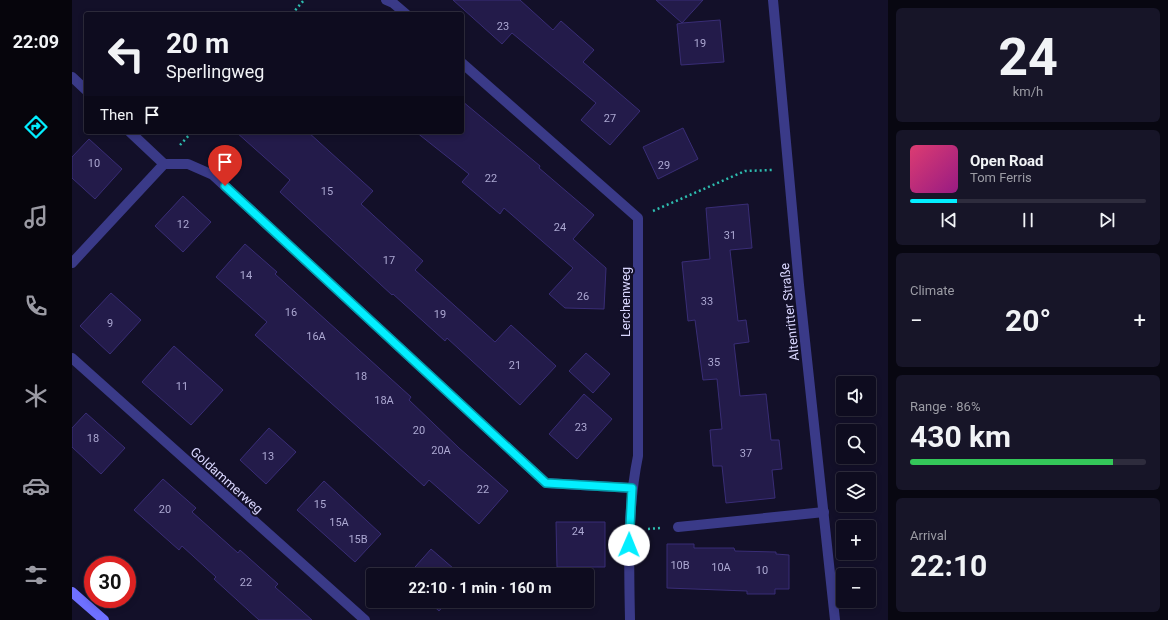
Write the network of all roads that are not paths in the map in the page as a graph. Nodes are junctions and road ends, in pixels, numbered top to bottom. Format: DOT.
graph roads {
  1 [pos="386,0"];
  2 [pos="773,0"];
  3 [pos="404,12"];
  4 [pos="464,65"];
  5 [pos="72,77"];
  6 [pos="84,88"];
  7 [pos="132,134"];
  8 [pos="164,164"];
  9 [pos="72,263"];
  10 [pos="72,358"];
  11 [pos="632,488"];
  12 [pos="824,512"];
  13 [pos="678,527"];
  14 [pos="72,592"];
  15 [pos="104,620"];
  16 [pos="365,620"];
  17 [pos="630,620"];
  18 [pos="836,620"];
  1 -- 3 [label="street"];
  2 -- 12 [label="street, Altenritter Straße"];
  4 -- 11 [label="street, Lerchenweg"];
  5 -- 6 [label="street"];
  7 -- 8 [label="street"];
  8 -- 9 [label="street"];
  8 -- 11 [label="street"];
  10 -- 16 [label="street, Goldammerweg"];
  11 -- 17 [label="street, Lerchenweg"];
  12 -- 13 [label="street"];
  12 -- 18 [label="street, Altenritter Straße"];
  14 -- 15 [label="street"];
}
